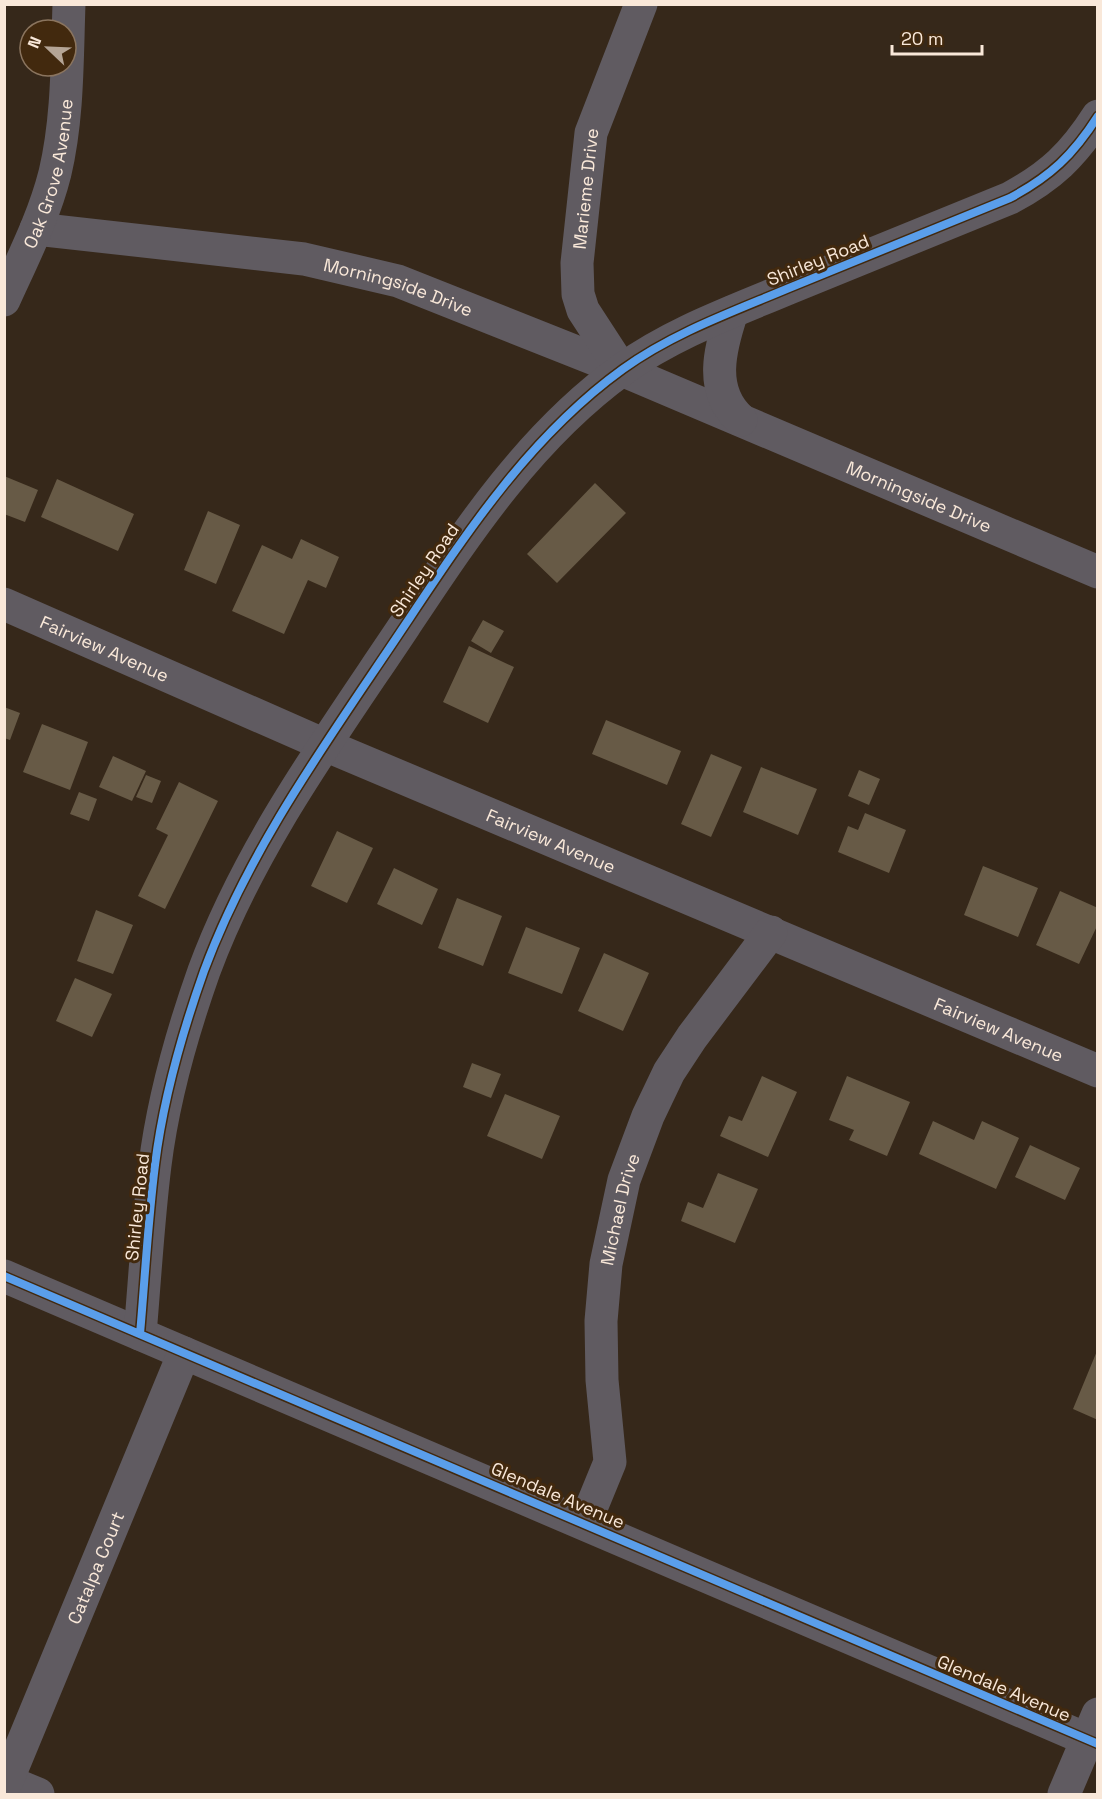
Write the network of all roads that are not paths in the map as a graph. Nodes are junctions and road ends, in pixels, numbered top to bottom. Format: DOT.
graph roads {
  1 [pos="69,4"];
  2 [pos="641,4"];
  3 [pos="1098,116"];
  4 [pos="36,230"];
  5 [pos="4,300"];
  6 [pos="732,312"];
  7 [pos="622,370"];
  8 [pos="741,420"];
  9 [pos="1098,572"];
  10 [pos="4,604"];
  11 [pos="325,746"];
  12 [pos="771,932"];
  13 [pos="1098,1071"];
  14 [pos="4,1276"];
  15 [pos="140,1334"];
  16 [pos="184,1353"];
  17 [pos="585,1523"];
  18 [pos="1094,1733"];
  19 [pos="6,1781"];
  20 [pos="38,1794"];
  21 [pos="1064,1794"];
  1 -- 4 [label="street, Oak Grove Avenue"];
  2 -- 7 [label="street, Marieme Drive"];
  3 -- 6 [label="street, Shirley Road"];
  4 -- 5 [label="street, Oak Grove Avenue"];
  4 -- 7 [label="street, Morningside Drive"];
  6 -- 7 [label="street, Shirley Road"];
  6 -- 8 [label="street"];
  7 -- 8 [label="street, Morningside Drive"];
  7 -- 11 [label="street, Shirley Road"];
  8 -- 9 [label="street, Morningside Drive"];
  10 -- 11 [label="street, Fairview Avenue"];
  11 -- 12 [label="street, Fairview Avenue"];
  11 -- 15 [label="street, Shirley Road"];
  12 -- 13 [label="street, Fairview Avenue"];
  12 -- 17 [label="street, Michael Drive"];
  14 -- 15 [label="street, Glendale Avenue"];
  15 -- 16 [label="street, Glendale Avenue"];
  16 -- 17 [label="street, Glendale Avenue"];
  16 -- 19 [label="street, Catalpa Court"];
  17 -- 18 [label="street, Glendale Avenue"];
  18 -- 21 [label="street"];
  19 -- 20 [label="street"];
}
